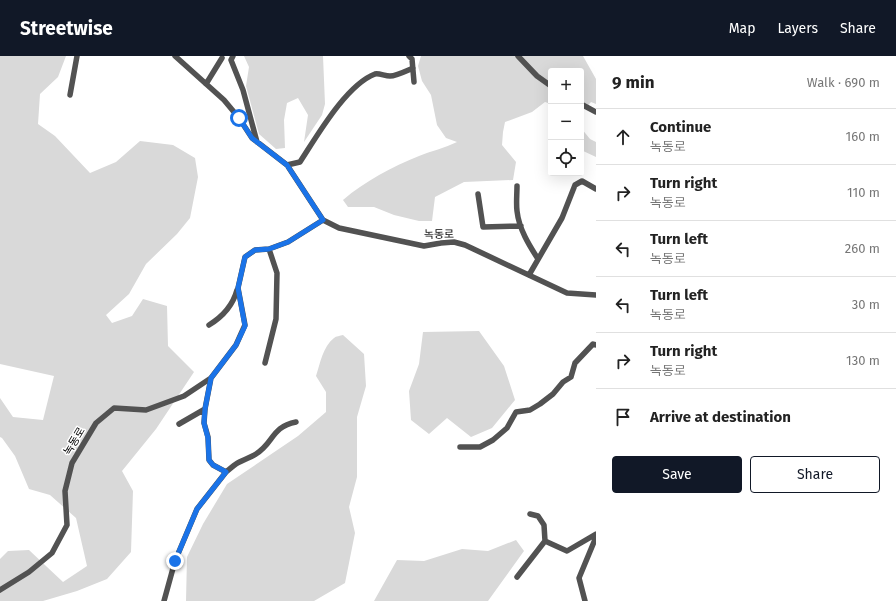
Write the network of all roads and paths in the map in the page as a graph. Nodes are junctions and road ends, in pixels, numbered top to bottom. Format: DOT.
graph roads {
  1 [pos="77,56"];
  2 [pos="175,56"];
  3 [pos="233,56"];
  4 [pos="409,56"];
  5 [pos="518,56"];
  6 [pos="222,58"];
  7 [pos="413,68"];
  8 [pos="414,82"];
  9 [pos="206,84"];
  10 [pos="548,84"];
  11 [pos="70,95"];
  12 [pos="584,106"];
  13 [pos="596,112"];
  14 [pos="257,142"];
  15 [pos="287,165"];
  16 [pos="517,186"];
  17 [pos="596,189"];
  18 [pos="478,194"];
  19 [pos="323,220"];
  20 [pos="521,226"];
  21 [pos="269,249"];
  22 [pos="538,259"];
  23 [pos="529,275"];
  24 [pos="238,288"];
  25 [pos="596,295"];
  26 [pos="209,325"];
  27 [pos="596,345"];
  28 [pos="265,363"];
  29 [pos="211,378"];
  30 [pos="205,409"];
  31 [pos="296,422"];
  32 [pos="179,424"];
  33 [pos="460,447"];
  34 [pos="226,472"];
  35 [pos="530,514"];
  36 [pos="596,535"];
  37 [pos="545,541"];
  38 [pos="517,577"];
  39 [pos="0,590"];
  40 [pos="164,601"];
  41 [pos="585,601"];
  1 -- 11 [label="street"];
  2 -- 9 [label="street"];
  3 -- 14 [label="street"];
  4 -- 7 [label="street"];
  5 -- 10 [label="street"];
  6 -- 9 [label="street"];
  7 -- 8 [label="street"];
  7 -- 15 [label="street"];
  9 -- 14 [label="street"];
  12 -- 13 [label="street"];
  14 -- 15 [label="street"];
  15 -- 19 [label="street"];
  16 -- 20 [label="street"];
  17 -- 22 [label="street"];
  18 -- 20 [label="street"];
  19 -- 21 [label="street, 녹동로"];
  19 -- 23 [label="street, 녹동로"];
  20 -- 22 [label="street"];
  21 -- 24 [label="street, 녹동로"];
  21 -- 28 [label="street"];
  22 -- 23 [label="street"];
  23 -- 25 [label="street, 녹동로"];
  24 -- 26 [label="street, 녹동로"];
  24 -- 29 [label="street, 녹동로"];
  27 -- 33 [label="street"];
  29 -- 30 [label="street, 녹동로"];
  29 -- 39 [label="street, 녹동로"];
  30 -- 32 [label="street"];
  30 -- 34 [label="street, 녹동로"];
  31 -- 34 [label="street"];
  34 -- 40 [label="street"];
  35 -- 37 [label="street"];
  36 -- 37 [label="street"];
  36 -- 41 [label="street"];
  37 -- 38 [label="street"];
}
